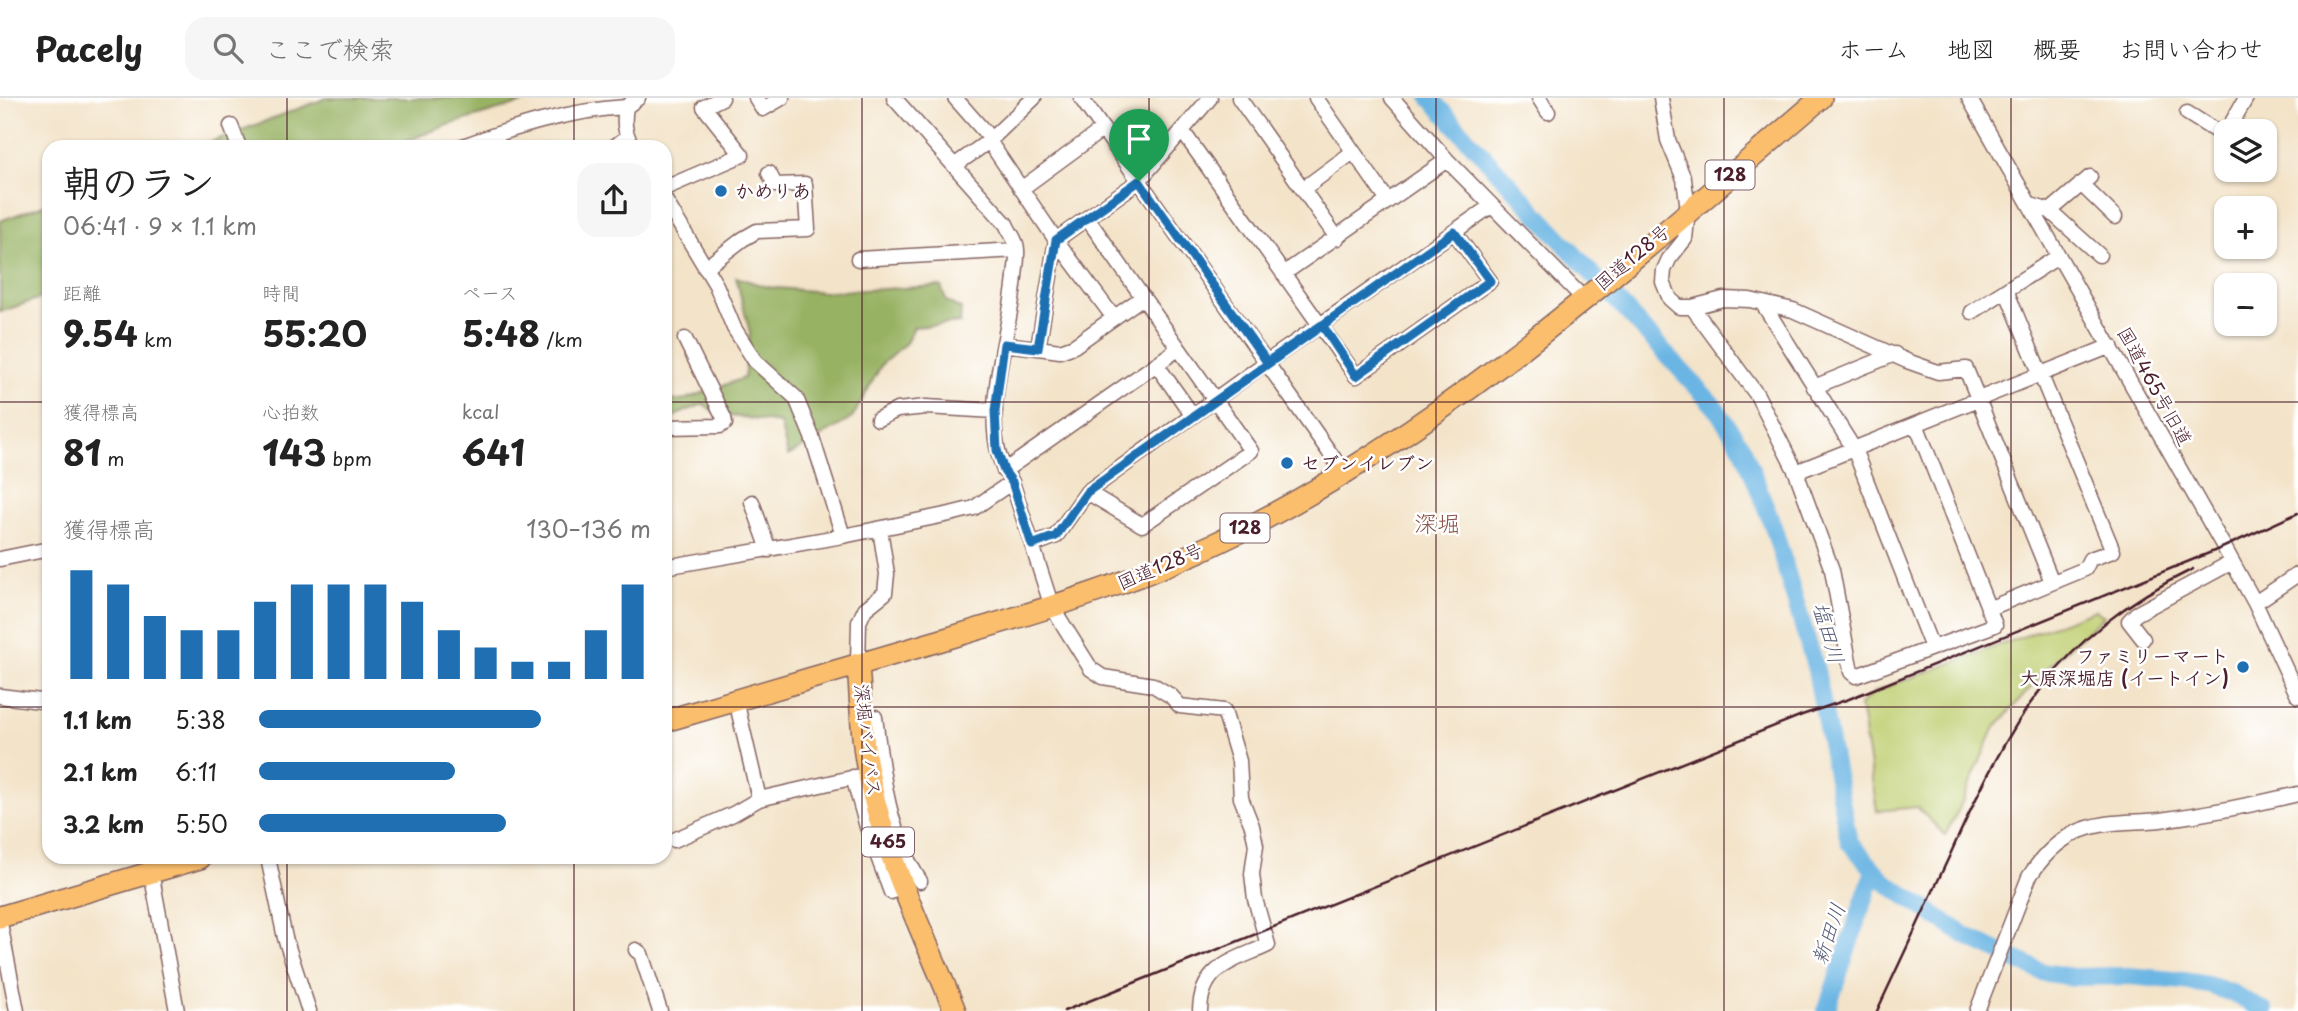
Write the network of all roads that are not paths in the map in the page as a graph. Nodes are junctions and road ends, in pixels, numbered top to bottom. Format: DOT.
graph roads {
  1 [pos="722,98"];
  2 [pos="756,98"];
  3 [pos="782,98"];
  4 [pos="894,98"];
  5 [pos="955,98"];
  6 [pos="1034,98"];
  7 [pos="1081,98"];
  8 [pos="1210,98"];
  9 [pos="1239,98"];
  10 [pos="1316,98"];
  11 [pos="1392,98"];
  12 [pos="1539,98"];
  13 [pos="1661,98"];
  14 [pos="1821,98"];
  15 [pos="1969,98"];
  16 [pos="2246,98"];
  17 [pos="632,103"];
  18 [pos="1548,112"];
  19 [pos="2187,113"];
  20 [pos="2234,119"];
  21 [pos="231,126"];
  22 [pos="1103,129"];
  23 [pos="2214,130"];
  24 [pos="1182,132"];
  25 [pos="236,140"];
  26 [pos="479,140"];
  27 [pos="629,140"];
  28 [pos="990,140"];
  29 [pos="1353,152"];
  30 [pos="1447,160"];
  31 [pos="954,166"];
  32 [pos="769,173"];
  33 [pos="1139,181"];
  34 [pos="672,185"];
  35 [pos="1021,189"];
  36 [pos="1303,189"];
  37 [pos="1388,201"];
  38 [pos="2031,205"];
  39 [pos="1491,206"];
  40 [pos="1688,210"];
  41 [pos="2050,211"];
  42 [pos="672,212"];
  43 [pos="2106,212"];
  44 [pos="1087,218"];
  45 [pos="1454,232"];
  46 [pos="1337,238"];
  47 [pos="1056,240"];
  48 [pos="1017,250"];
  49 [pos="2099,255"];
  50 [pos="2059,256"];
  51 [pos="858,260"];
  52 [pos="705,268"];
  53 [pos="1283,274"];
  54 [pos="2006,290"];
  55 [pos="1143,297"];
  56 [pos="1583,298"];
  57 [pos="1763,304"];
  58 [pos="1692,307"];
  59 [pos="1972,312"];
  60 [pos="1114,318"];
  61 [pos="1322,325"];
  62 [pos="685,339"];
  63 [pos="1004,344"];
  64 [pos="2111,346"];
  65 [pos="1038,348"];
  66 [pos="1178,349"];
  67 [pos="1895,354"];
  68 [pos="1267,362"];
  69 [pos="1156,364"];
  70 [pos="2041,374"];
  71 [pos="1814,387"];
  72 [pos="1216,400"];
  73 [pos="1978,400"];
  74 [pos="995,411"];
  75 [pos="1193,416"];
  76 [pos="878,419"];
  77 [pos="1916,424"];
  78 [pos="672,427"];
  79 [pos="1854,449"];
  80 [pos="1796,472"];
  81 [pos="1344,473"];
  82 [pos="1008,477"];
  83 [pos="1087,492"];
  84 [pos="752,502"];
  85 [pos="880,529"];
  86 [pos="843,537"];
  87 [pos="1032,545"];
  88 [pos="42,550"];
  89 [pos="769,550"];
  90 [pos="0,559"];
  91 [pos="2232,562"];
  92 [pos="672,565"];
  93 [pos="2298,575"];
  94 [pos="2052,582"];
  95 [pos="2255,603"];
  96 [pos="1052,607"];
  97 [pos="1988,609"];
  98 [pos="2143,639"];
  99 [pos="1932,648"];
  100 [pos="858,664"];
  101 [pos="0,696"];
  102 [pos="2298,696"];
  103 [pos="736,700"];
  104 [pos="42,701"];
  105 [pos="672,719"];
  106 [pos="868,773"];
  107 [pos="2298,794"];
  108 [pos="759,799"];
  109 [pos="674,840"];
  110 [pos="179,864"];
  111 [pos="269,864"];
  112 [pos="151,872"];
  113 [pos="920,880"];
  114 [pos="891,892"];
  115 [pos="0,917"];
  116 [pos="0,923"];
  117 [pos="636,950"];
  118 [pos="17,1011"];
  119 [pos="177,1011"];
  120 [pos="309,1011"];
  121 [pos="660,1011"];
  122 [pos="955,1011"];
  123 [pos="1200,1011"];
  124 [pos="1977,1011"];
  1 -- 34 [label="street"];
  2 -- 3 [label="street"];
  4 -- 31 [label="street"];
  5 -- 28 [label="street"];
  6 -- 28 [label="street"];
  7 -- 22 [label="street"];
  8 -- 24 [label="street"];
  9 -- 36 [label="street"];
  10 -- 29 [label="street"];
  11 -- 30 [label="street"];
  12 -- 18 [label="street"];
  13 -- 40 [label="street"];
  14 -- 40 [label="highway, 国道128号 / 128"];
  15 -- 38 [label="street, 国道465号旧道"];
  16 -- 20 [label="street"];
  17 -- 26 [label="street"];
  17 -- 27 [label="street"];
  19 -- 23 [label="street"];
  21 -- 25 [label="street"];
  22 -- 33 [label="street"];
  22 -- 35 [label="street"];
  24 -- 33 [label="street"];
  24 -- 53 [label="street"];
  28 -- 31 [label="street"];
  28 -- 35 [label="street"];
  29 -- 36 [label="street"];
  29 -- 37 [label="street"];
  30 -- 37 [label="street"];
  30 -- 39 [label="street"];
  31 -- 48 [label="street"];
  32 -- 52 [label="street"];
  33 -- 44 [label="street"];
  33 -- 68 [label="street"];
  35 -- 47 [label="street"];
  36 -- 46 [label="street"];
  37 -- 46 [label="street"];
  38 -- 41 [label="street"];
  38 -- 50 [label="street, 国道465号旧道"];
  39 -- 45 [label="street"];
  39 -- 56 [label="street"];
  40 -- 56 [label="highway, 国道128号 / 128"];
  40 -- 58 [label="street"];
  41 -- 43 [label="street"];
  41 -- 49 [label="street"];
  42 -- 52 [label="street"];
  44 -- 47 [label="street"];
  44 -- 55 [label="street"];
  45 -- 61 [label="street"];
  45 -- 61 [label="street"];
  46 -- 53 [label="street"];
  47 -- 60 [label="street"];
  47 -- 65 [label="street"];
  48 -- 51 [label="street"];
  48 -- 63 [label="street"];
  50 -- 54 [label="street"];
  50 -- 64 [label="street, 国道465号旧道"];
  52 -- 86 [label="street"];
  53 -- 61 [label="street"];
  54 -- 59 [label="street"];
  54 -- 70 [label="street"];
  55 -- 60 [label="street"];
  55 -- 66 [label="street"];
  56 -- 81 [label="highway, 国道128号 / 128"];
  57 -- 58 [label="street"];
  57 -- 67 [label="street"];
  57 -- 71 [label="street"];
  58 -- 80 [label="street"];
  60 -- 65 [label="street"];
  61 -- 68 [label="street"];
  62 -- 78 [label="street"];
  63 -- 65 [label="street"];
  63 -- 74 [label="street"];
  64 -- 70 [label="street"];
  64 -- 91 [label="street, 国道465号旧道"];
  66 -- 69 [label="street"];
  66 -- 72 [label="street"];
  67 -- 71 [label="street"];
  67 -- 73 [label="street"];
  68 -- 72 [label="street"];
  68 -- 81 [label="street"];
  69 -- 75 [label="street"];
  69 -- 82 [label="street"];
  70 -- 73 [label="street"];
  70 -- 94 [label="street"];
  71 -- 79 [label="street"];
  72 -- 75 [label="street"];
  72 -- 83 [label="street"];
  73 -- 77 [label="street"];
  73 -- 94 [label="street"];
  74 -- 76 [label="street"];
  74 -- 82 [label="street"];
  75 -- 83 [label="street"];
  77 -- 79 [label="street"];
  77 -- 97 [label="street"];
  79 -- 80 [label="street"];
  79 -- 99 [label="street"];
  80 -- 99 [label="street"];
  81 -- 96 [label="highway, 国道128号 / 128"];
  82 -- 85 [label="street"];
  82 -- 87 [label="street"];
  83 -- 87 [label="street"];
  84 -- 89 [label="street"];
  85 -- 86 [label="street"];
  85 -- 100 [label="street"];
  86 -- 89 [label="street"];
  87 -- 96 [label="street"];
  88 -- 90 [label="street"];
  89 -- 92 [label="street"];
  91 -- 95 [label="street, 国道465号旧道"];
  91 -- 98 [label="street"];
  93 -- 95 [label="street"];
  94 -- 97 [label="street"];
  95 -- 102 [label="street, 国道465号旧道"];
  96 -- 100 [label="highway, 国道128号 / 128"];
  96 -- 123 [label="street"];
  97 -- 99 [label="street"];
  100 -- 103 [label="highway, 国道128号 / 128"];
  100 -- 106 [label="highway, 深堀バイパス / 465"];
  101 -- 104 [label="street"];
  103 -- 105 [label="highway, 国道128号 / 128"];
  103 -- 108 [label="street"];
  106 -- 108 [label="street"];
  106 -- 113 [label="street"];
  106 -- 114 [label="street"];
  106 -- 122 [label="highway, 深堀バイパス / 465"];
  107 -- 124 [label="street"];
  108 -- 109 [label="street"];
  110 -- 112 [label="highway"];
  111 -- 120 [label="street"];
  112 -- 115 [label="highway"];
  112 -- 119 [label="street"];
  116 -- 118 [label="street"];
  117 -- 121 [label="street"];
}
